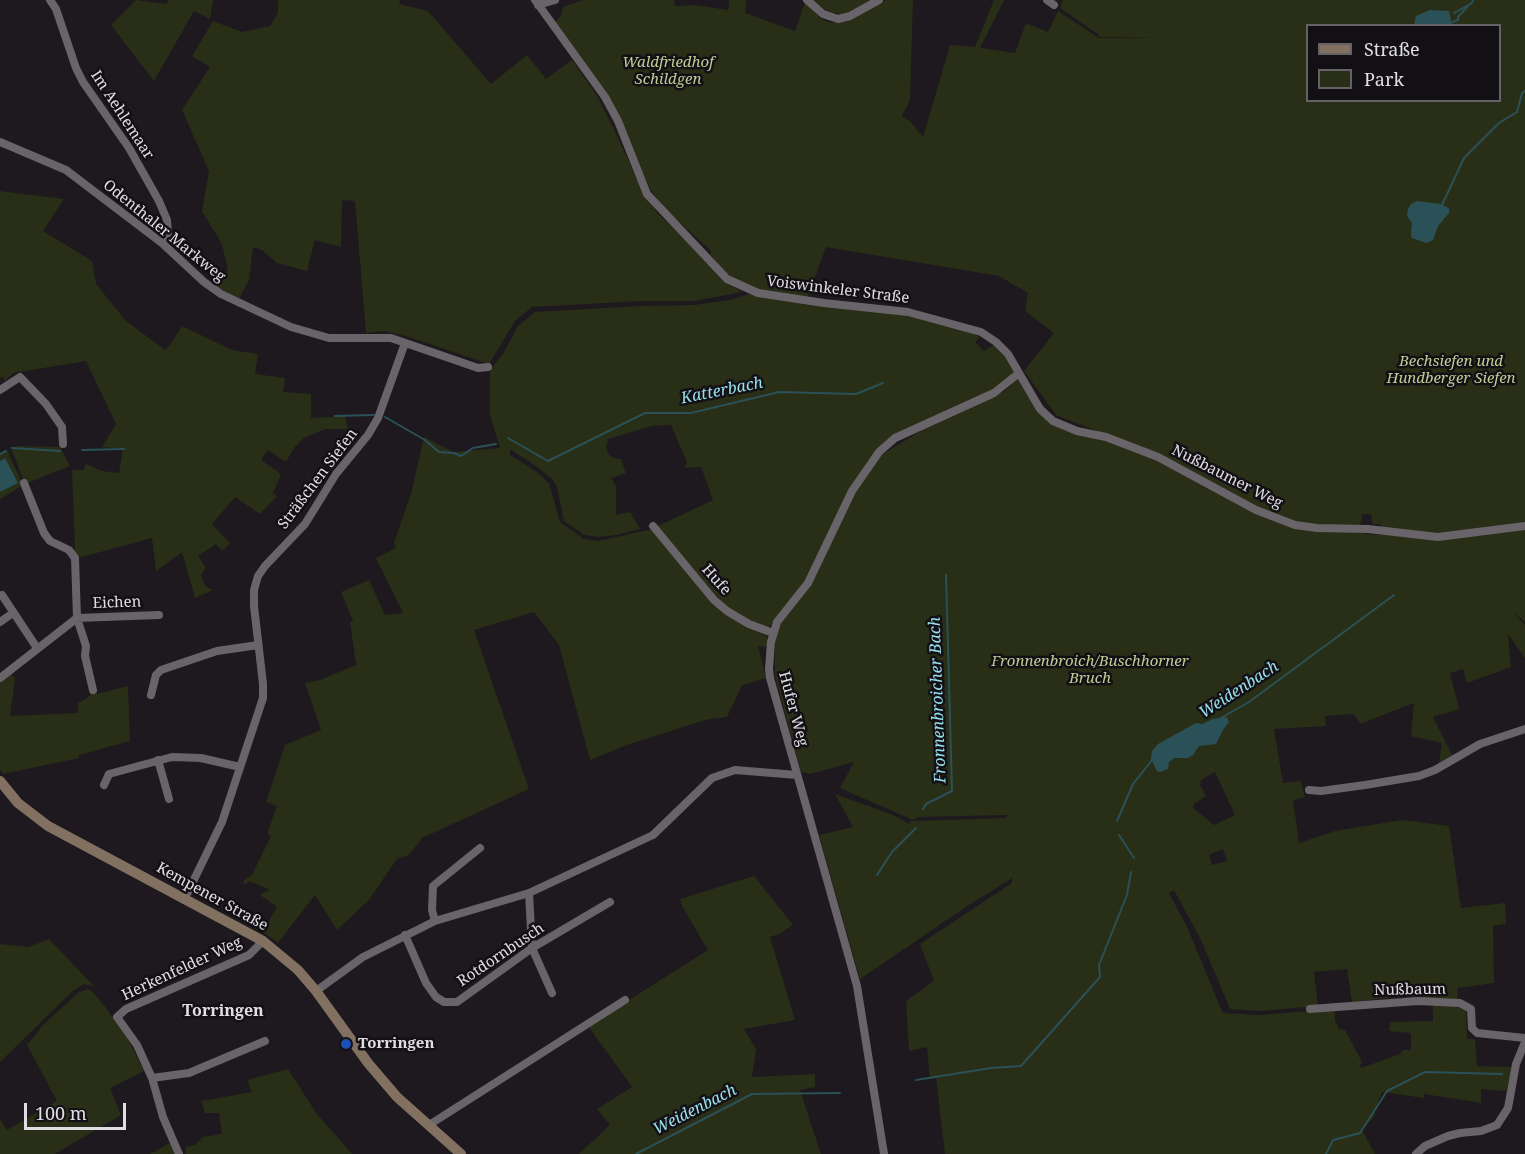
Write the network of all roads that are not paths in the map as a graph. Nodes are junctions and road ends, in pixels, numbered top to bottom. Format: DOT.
graph roads {
  1 [pos="50,0"];
  2 [pos="555,0"];
  3 [pos="807,0"];
  4 [pos="879,0"];
  5 [pos="537,3"];
  6 [pos="0,142"];
  7 [pos="162,243"];
  8 [pos="405,343"];
  9 [pos="488,367"];
  10 [pos="1019,373"];
  11 [pos="0,390"];
  12 [pos="63,444"];
  13 [pos="24,483"];
  14 [pos="653,526"];
  15 [pos="1525,526"];
  16 [pos="2,595"];
  17 [pos="13,613"];
  18 [pos="159,615"];
  19 [pos="76,618"];
  20 [pos="0,622"];
  21 [pos="773,633"];
  22 [pos="258,645"];
  23 [pos="37,648"];
  24 [pos="0,678"];
  25 [pos="93,690"];
  26 [pos="151,695"];
  27 [pos="1525,729"];
  28 [pos="158,760"];
  29 [pos="240,767"];
  30 [pos="797,775"];
  31 [pos="0,781"];
  32 [pos="104,785"];
  33 [pos="1309,790"];
  34 [pos="169,799"];
  35 [pos="480,848"];
  36 [pos="529,893"];
  37 [pos="185,898"];
  38 [pos="610,902"];
  39 [pos="435,921"];
  40 [pos="405,935"];
  41 [pos="263,940"];
  42 [pos="532,948"];
  43 [pos="316,991"];
  44 [pos="552,993"];
  45 [pos="625,1000"];
  46 [pos="1310,1009"];
  47 [pos="1525,1038"];
  48 [pos="265,1041"];
  49 [pos="1525,1042"];
  50 [pos="152,1078"];
  51 [pos="429,1125"];
  52 [pos="179,1154"];
  53 [pos="461,1154"];
  54 [pos="884,1154"];
  55 [pos="1416,1154"];
  1 -- 7 [label="street, Im Aehlemaar"];
  2 -- 5 [label="street"];
  3 -- 4 [label="street"];
  5 -- 10 [label="street, Voiswinkeler Straße"];
  6 -- 7 [label="street, Odenthaler Markweg"];
  7 -- 8 [label="street, Odenthaler Markweg"];
  8 -- 9 [label="street, Odenthaler Markweg"];
  8 -- 22 [label="street, Sträßchen Siefen"];
  10 -- 15 [label="street, Nußbaumer Weg"];
  10 -- 21 [label="street, Hufer Weg"];
  11 -- 12 [label="street"];
  13 -- 19 [label="street, Eichen"];
  14 -- 21 [label="street, Hufe"];
  16 -- 17 [label="street"];
  17 -- 20 [label="street"];
  17 -- 23 [label="street"];
  18 -- 19 [label="street, Eichen"];
  19 -- 23 [label="street, Eichen"];
  19 -- 25 [label="street, Eichen"];
  21 -- 30 [label="street, Hufer Weg"];
  22 -- 26 [label="street"];
  22 -- 29 [label="street, Sträßchen Siefen"];
  23 -- 24 [label="street, Eichen"];
  27 -- 33 [label="street"];
  28 -- 29 [label="street"];
  28 -- 32 [label="street"];
  28 -- 34 [label="street"];
  29 -- 37 [label="street, Sträßchen Siefen"];
  30 -- 36 [label="street"];
  30 -- 54 [label="street, Hufer Weg"];
  31 -- 37 [label="main road, Kempener Straße"];
  35 -- 39 [label="street"];
  36 -- 39 [label="street"];
  36 -- 42 [label="street"];
  37 -- 41 [label="main road, Kempener Straße"];
  38 -- 42 [label="street, Rotdornbusch"];
  39 -- 40 [label="street"];
  40 -- 42 [label="street, Rotdornbusch"];
  40 -- 43 [label="street"];
  41 -- 43 [label="main road, Kempener Straße"];
  41 -- 50 [label="street, Herkenfelder Weg"];
  42 -- 44 [label="street"];
  43 -- 51 [label="main road, Kempener Straße"];
  45 -- 51 [label="street"];
  46 -- 47 [label="street, Nußbaum"];
  48 -- 50 [label="street"];
  49 -- 55 [label="street"];
  50 -- 52 [label="street, Herkenfelder Weg"];
  51 -- 53 [label="main road, Kempener Straße"];
}
